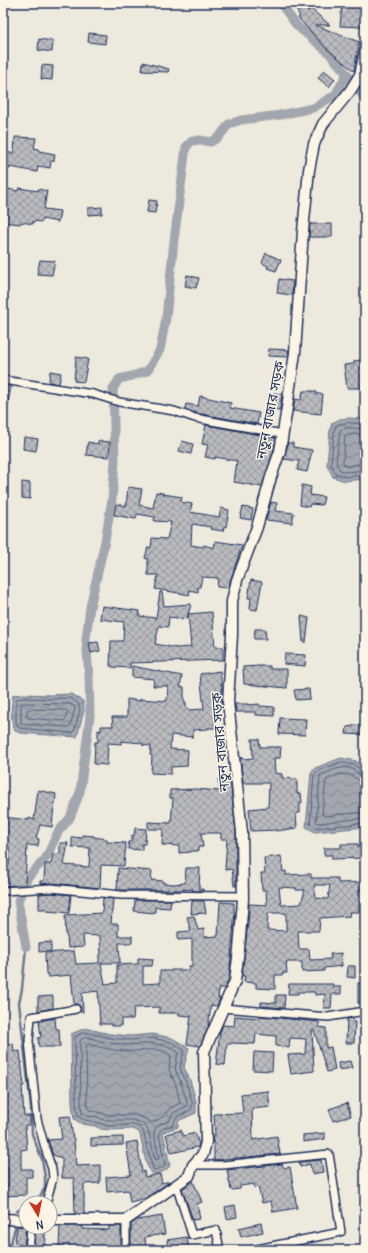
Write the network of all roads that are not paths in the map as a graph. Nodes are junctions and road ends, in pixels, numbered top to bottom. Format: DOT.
graph roads {
  1 [pos="365,52"];
  2 [pos="3,380"];
  3 [pos="283,434"];
  4 [pos="3,891"];
  5 [pos="243,896"];
  6 [pos="223,1008"];
  7 [pos="76,1009"];
  8 [pos="365,1011"];
  9 [pos="193,1165"];
  10 [pos="176,1185"];
  11 [pos="48,1195"];
  12 [pos="3,1219"];
  13 [pos="18,1220"];
  14 [pos="58,1220"];
  15 [pos="126,1220"];
  16 [pos="30,1235"];
  17 [pos="29,1250"];
  18 [pos="126,1250"];
  19 [pos="220,1250"];
  20 [pos="252,1250"];
  1 -- 3 [label="street, নতুন বাজার সড়ক"];
  2 -- 3 [label="street"];
  3 -- 5 [label="street, নতুন বাজার সড়ক"];
  4 -- 5 [label="street"];
  5 -- 6 [label="street, নতুন বাজার সড়ক"];
  6 -- 8 [label="street"];
  6 -- 9 [label="street, নতুন বাজার সড়ক"];
  7 -- 11 [label="street"];
  9 -- 10 [label="street, নতুন বাজার সড়ক"];
  9 -- 20 [label="street"];
  10 -- 15 [label="street, নতুন বাজার সড়ক"];
  10 -- 19 [label="street"];
  12 -- 13 [label="street"];
  14 -- 15 [label="street"];
  15 -- 18 [label="street"];
  16 -- 17 [label="street"];
}
